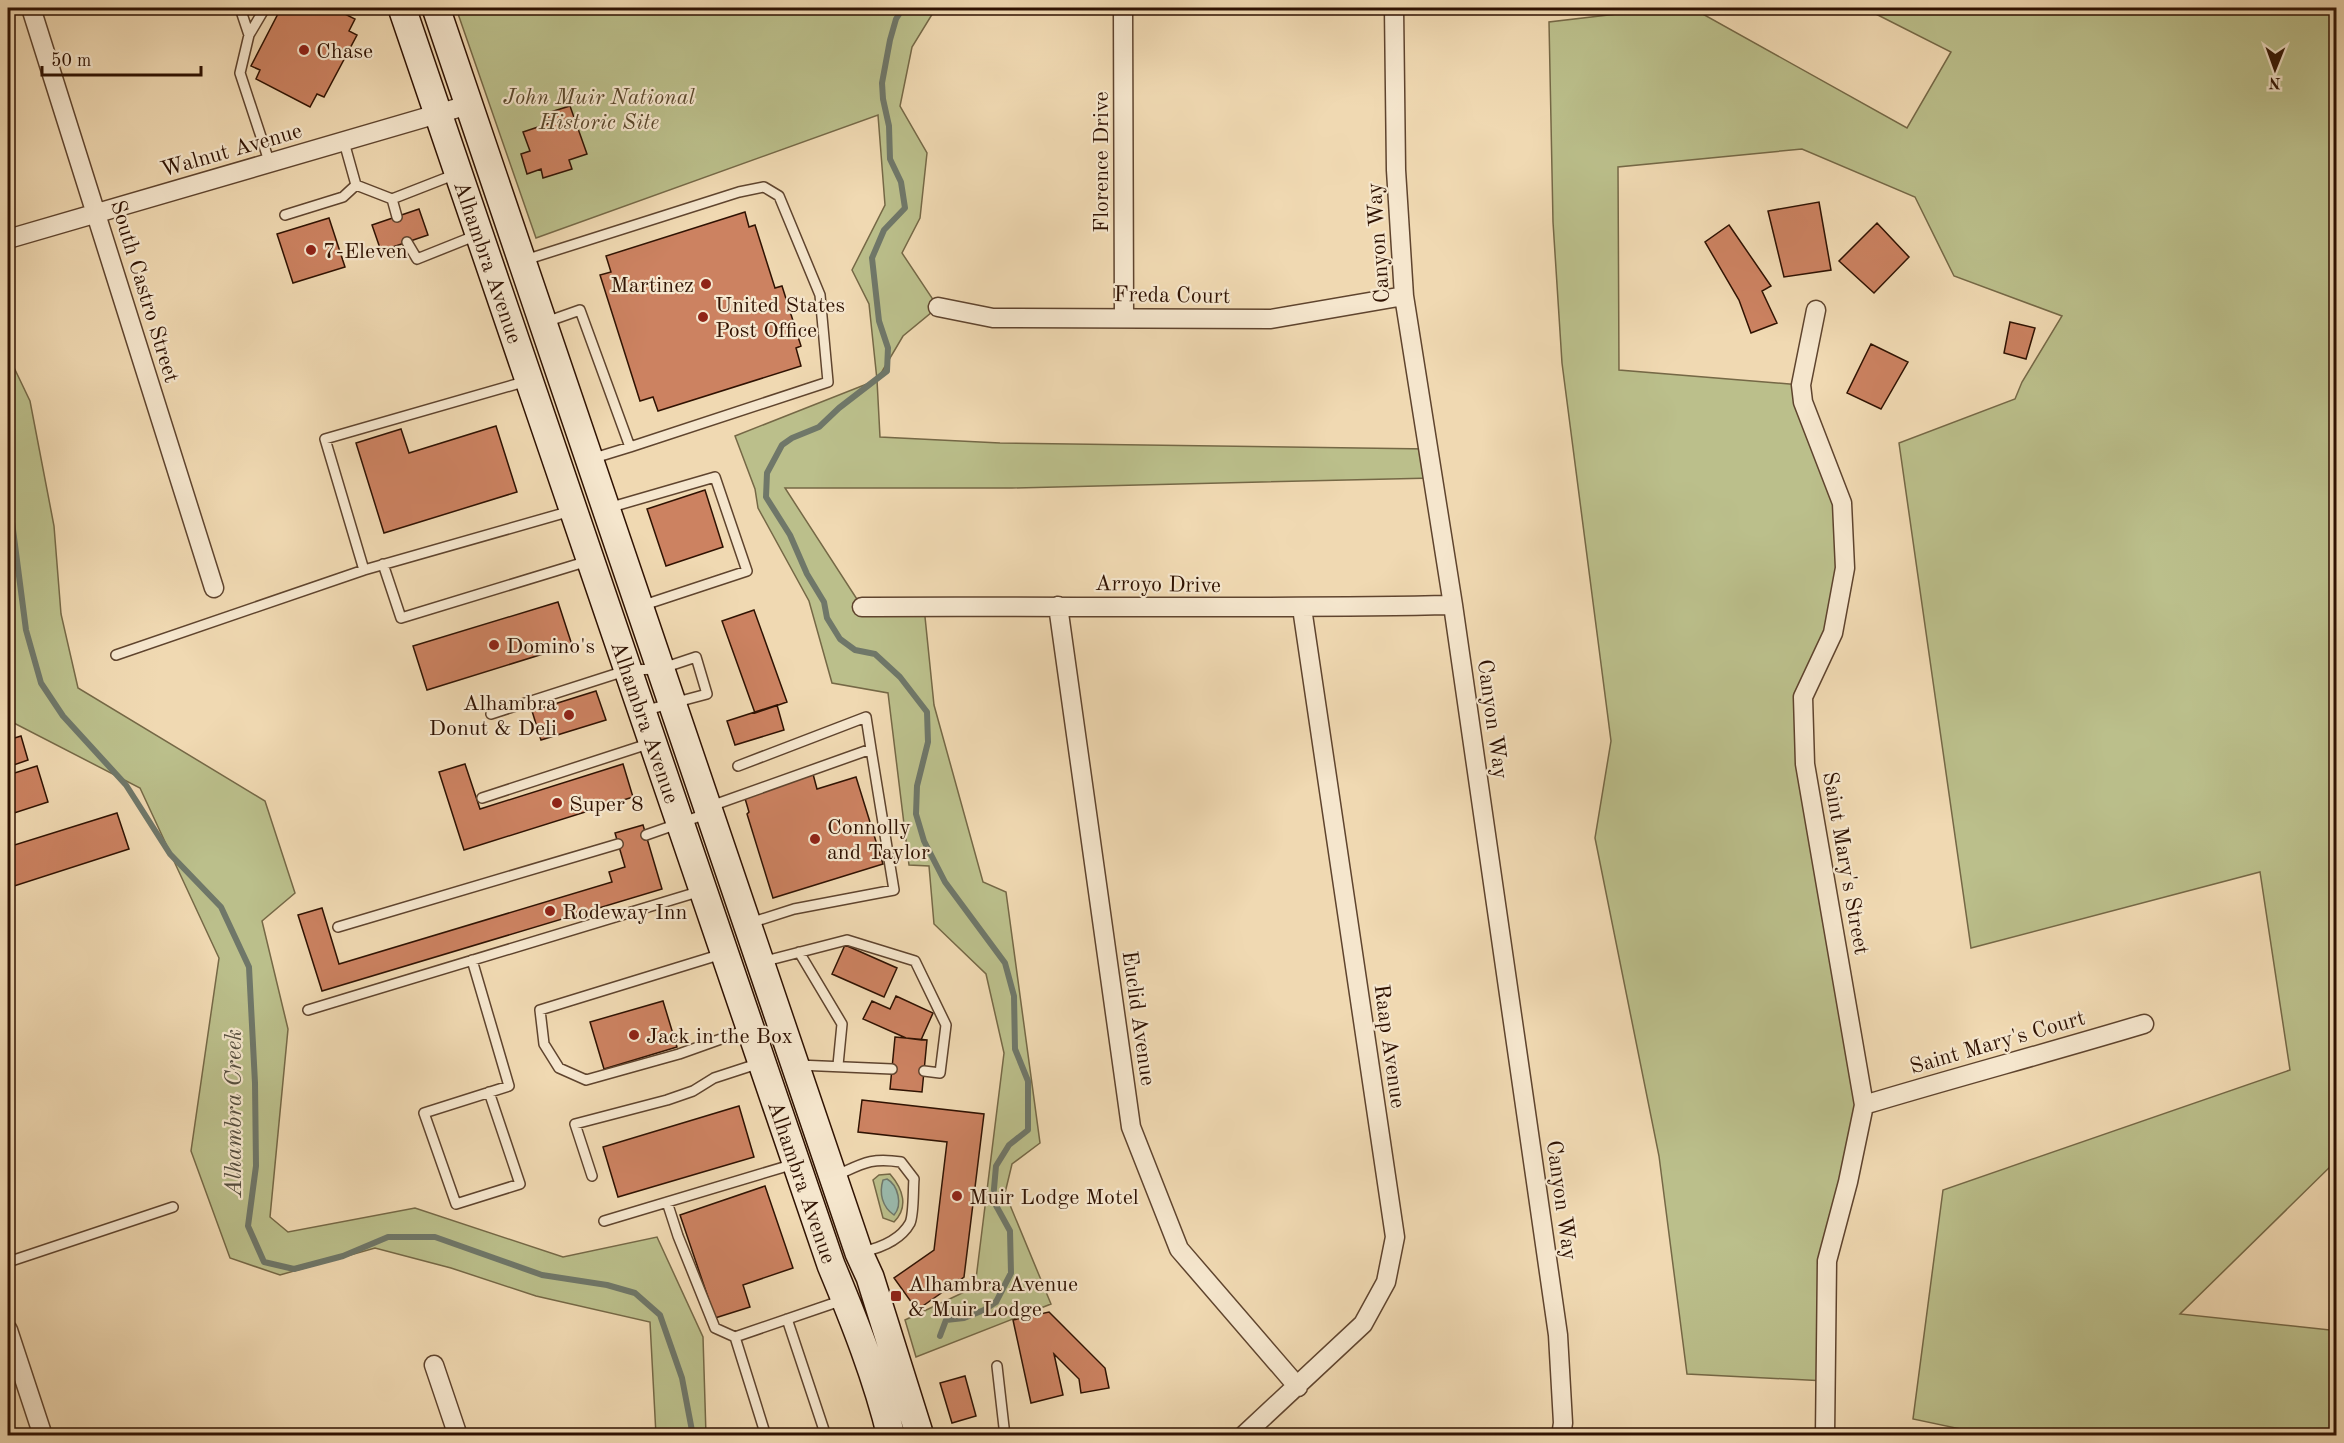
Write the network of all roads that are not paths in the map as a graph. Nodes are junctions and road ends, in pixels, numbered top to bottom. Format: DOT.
graph roads {
  1 [pos="31,8"];
  2 [pos="240,8"];
  3 [pos="265,8"];
  4 [pos="402,8"];
  5 [pos="436,8"];
  6 [pos="1123,8"];
  7 [pos="1394,8"];
  8 [pos="249,35"];
  9 [pos="468,105"];
  10 [pos="438,114"];
  11 [pos="344,142"];
  12 [pos="269,161"];
  13 [pos="458,173"];
  14 [pos="356,185"];
  15 [pos="392,199"];
  16 [pos="96,213"];
  17 [pos="285,215"];
  18 [pos="397,217"];
  19 [pos="479,234"];
  20 [pos="8,239"];
  21 [pos="407,242"];
  22 [pos="521,261"];
  23 [pos="1404,296"];
  24 [pos="938,307"];
  25 [pos="1816,310"];
  26 [pos="1124,317"];
  27 [pos="542,323"];
  28 [pos="529,381"];
  29 [pos="630,447"];
  30 [pos="589,459"];
  31 [pos="605,508"];
  32 [pos="573,510"];
  33 [pos="591,560"];
  34 [pos="383,564"];
  35 [pos="364,570"];
  36 [pos="214,588"];
  37 [pos="1453,605"];
  38 [pos="1058,606"];
  39 [pos="639,607"];
  40 [pos="862,607"];
  41 [pos="1302,608"];
  42 [pos="116,655"];
  43 [pos="660,669"];
  44 [pos="628,670"];
  45 [pos="672,704"];
  46 [pos="642,711"];
  47 [pos="491,714"];
  48 [pos="653,743"];
  49 [pos="871,749"];
  50 [pos="738,766"];
  51 [pos="482,798"];
  52 [pos="708,810"];
  53 [pos="680,823"];
  54 [pos="646,835"];
  55 [pos="618,844"];
  56 [pos="703,891"];
  57 [pos="747,924"];
  58 [pos="338,927"];
  59 [pos="799,952"];
  60 [pos="725,954"];
  61 [pos="472,960"];
  62 [pos="761,962"];
  63 [pos="308,1010"];
  64 [pos="2144,1024"];
  65 [pos="750,1029"];
  66 [pos="762,1062"];
  67 [pos="796,1065"];
  68 [pos="838,1065"];
  69 [pos="892,1070"];
  70 [pos="924,1071"];
  71 [pos="489,1092"];
  72 [pos="1864,1105"];
  73 [pos="796,1163"];
  74 [pos="592,1176"];
  75 [pos="834,1177"];
  76 [pos="667,1202"];
  77 [pos="173,1207"];
  78 [pos="604,1221"];
  79 [pos="859,1253"];
  80 [pos="8,1262"];
  81 [pos="845,1299"];
  82 [pos="787,1319"];
  83 [pos="8,1330"];
  84 [pos="735,1338"];
  85 [pos="434,1365"];
  86 [pos="997,1366"];
  87 [pos="1298,1387"];
  88 [pos="43,1436"];
  89 [pos="458,1436"];
  90 [pos="766,1436"];
  91 [pos="826,1436"];
  92 [pos="891,1436"];
  93 [pos="920,1436"];
  94 [pos="1005,1436"];
  95 [pos="1244,1436"];
  96 [pos="1561,1436"];
  97 [pos="1825,1436"];
  1 -- 16 [label="street, South Castro Street"];
  2 -- 8 [label="lane"];
  3 -- 8 [label="lane"];
  4 -- 10 [label="main road, Alhambra Avenue"];
  5 -- 9 [label="main road, Alhambra Avenue"];
  6 -- 26 [label="street, Florence Drive"];
  7 -- 23 [label="street, Canyon Way"];
  8 -- 12 [label="lane"];
  9 -- 10 [label="street, Walnut Avenue"];
  9 -- 22 [label="main road, Alhambra Avenue"];
  10 -- 11 [label="street, Walnut Avenue"];
  10 -- 13 [label="main road, Alhambra Avenue"];
  11 -- 12 [label="street, Walnut Avenue"];
  11 -- 14 [label="lane"];
  12 -- 16 [label="street, Walnut Avenue"];
  13 -- 15 [label="lane"];
  13 -- 19 [label="main road, Alhambra Avenue"];
  14 -- 15 [label="lane"];
  14 -- 17 [label="lane"];
  15 -- 18 [label="lane"];
  16 -- 20 [label="street, Walnut Avenue"];
  16 -- 36 [label="street, South Castro Street"];
  19 -- 21 [label="lane"];
  19 -- 28 [label="main road, Alhambra Avenue"];
  22 -- 27 [label="main road, Alhambra Avenue"];
  22 -- 29 [label="lane"];
  23 -- 26 [label="street, Freda Court"];
  23 -- 37 [label="street, Canyon Way"];
  24 -- 26 [label="street, Freda Court"];
  25 -- 72 [label="street, Saint Mary's Street"];
  27 -- 29 [label="lane"];
  27 -- 30 [label="main road, Alhambra Avenue"];
  28 -- 32 [label="main road, Alhambra Avenue"];
  28 -- 35 [label="lane"];
  29 -- 30 [label="lane"];
  30 -- 31 [label="main road, Alhambra Avenue"];
  31 -- 39 [label="main road, Alhambra Avenue"];
  31 -- 39 [label="lane"];
  32 -- 33 [label="main road, Alhambra Avenue"];
  32 -- 34 [label="lane"];
  33 -- 34 [label="lane"];
  33 -- 44 [label="main road, Alhambra Avenue"];
  34 -- 35 [label="lane"];
  35 -- 42 [label="lane"];
  37 -- 41 [label="street, Arroyo Drive"];
  37 -- 96 [label="street, Canyon Way"];
  38 -- 40 [label="street, Arroyo Drive"];
  38 -- 41 [label="street, Arroyo Drive"];
  38 -- 87 [label="street, Euclid Avenue"];
  39 -- 43 [label="main road, Alhambra Avenue"];
  41 -- 87 [label="street, Raap Avenue"];
  43 -- 44 [label="lane"];
  43 -- 45 [label="main road, Alhambra Avenue"];
  43 -- 45 [label="lane"];
  44 -- 46 [label="main road, Alhambra Avenue"];
  44 -- 47 [label="lane"];
  45 -- 46 [label="lane"];
  45 -- 52 [label="main road, Alhambra Avenue"];
  46 -- 48 [label="main road, Alhambra Avenue"];
  48 -- 51 [label="lane"];
  48 -- 53 [label="main road, Alhambra Avenue"];
  49 -- 50 [label="lane"];
  49 -- 52 [label="lane"];
  49 -- 57 [label="lane"];
  52 -- 53 [label="lane"];
  52 -- 57 [label="main road, Alhambra Avenue"];
  53 -- 54 [label="lane"];
  53 -- 56 [label="main road, Alhambra Avenue"];
  55 -- 58 [label="lane"];
  56 -- 60 [label="main road, Alhambra Avenue"];
  56 -- 61 [label="lane"];
  57 -- 62 [label="main road, Alhambra Avenue"];
  59 -- 62 [label="lane"];
  59 -- 68 [label="lane"];
  59 -- 70 [label="lane"];
  60 -- 65 [label="main road, Alhambra Avenue"];
  60 -- 65 [label="lane"];
  61 -- 63 [label="lane"];
  61 -- 71 [label="lane"];
  62 -- 67 [label="main road, Alhambra Avenue"];
  64 -- 72 [label="street, Saint Mary's Court"];
  65 -- 66 [label="main road, Alhambra Avenue"];
  66 -- 73 [label="main road, Alhambra Avenue"];
  66 -- 74 [label="lane"];
  67 -- 68 [label="lane"];
  67 -- 75 [label="main road, Alhambra Avenue"];
  68 -- 69 [label="lane"];
  71 -- 71 [label="lane"];
  72 -- 97 [label="street, Saint Mary's Street"];
  73 -- 76 [label="lane"];
  73 -- 81 [label="main road, Alhambra Avenue"];
  75 -- 79 [label="main road, Alhambra Avenue"];
  75 -- 79 [label="lane"];
  76 -- 78 [label="lane"];
  76 -- 84 [label="lane"];
  77 -- 80 [label="lane"];
  79 -- 93 [label="main road, Alhambra Avenue"];
  81 -- 82 [label="lane"];
  81 -- 92 [label="main road, Alhambra Avenue"];
  82 -- 84 [label="lane"];
  82 -- 91 [label="lane"];
  83 -- 88 [label="street"];
  84 -- 90 [label="lane"];
  85 -- 89 [label="street"];
  86 -- 94 [label="lane"];
  87 -- 95 [label="street, Raap Avenue"];
}
